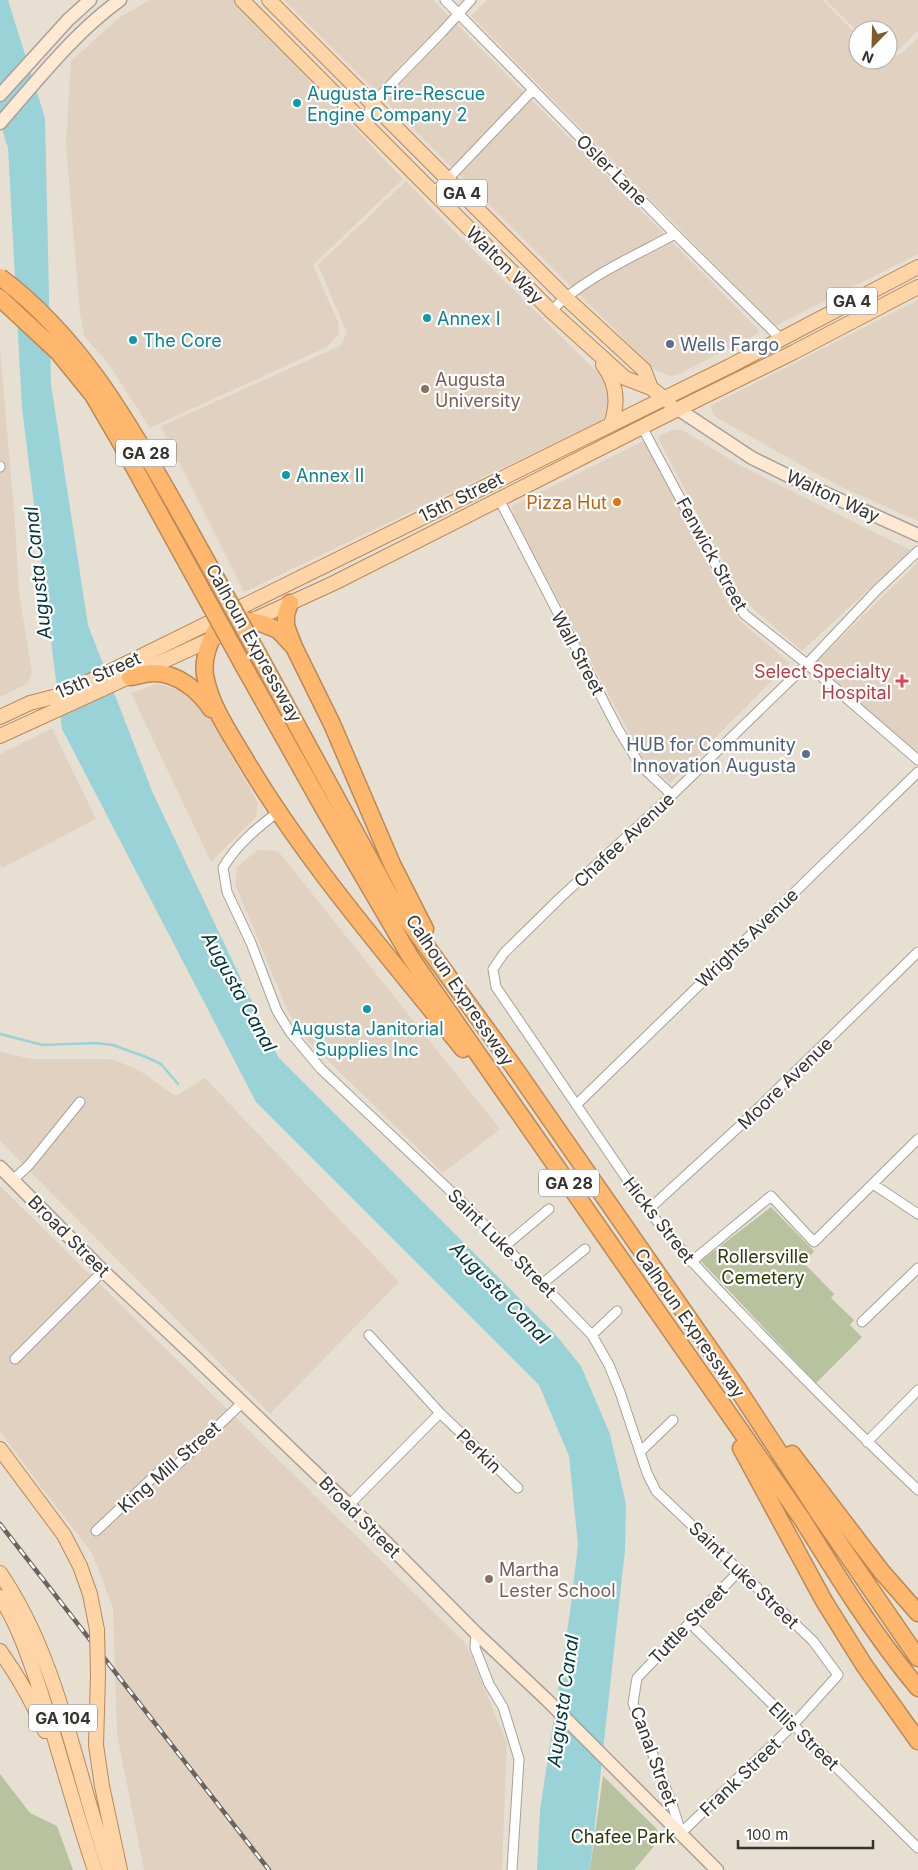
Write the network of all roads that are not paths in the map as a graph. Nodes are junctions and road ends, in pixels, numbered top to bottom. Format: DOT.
graph roads {
  1 [pos="90,0"];
  2 [pos="120,0"];
  3 [pos="242,0"];
  4 [pos="269,0"];
  5 [pos="445,0"];
  6 [pos="471,0"];
  7 [pos="458,12"];
  8 [pos="332,64"];
  9 [pos="317,78"];
  10 [pos="533,90"];
  11 [pos="0,95"];
  12 [pos="372,104"];
  13 [pos="0,123"];
  14 [pos="364,125"];
  15 [pos="448,179"];
  16 [pos="433,192"];
  17 [pos="675,234"];
  18 [pos="918,267"];
  19 [pos="0,277"];
  20 [pos="918,287"];
  21 [pos="565,297"];
  22 [pos="0,298"];
  23 [pos="551,311"];
  24 [pos="582,339"];
  25 [pos="781,339"];
  26 [pos="651,388"];
  27 [pos="664,398"];
  28 [pos="678,409"];
  29 [pos="611,424"];
  30 [pos="642,427"];
  31 [pos="499,499"];
  32 [pos="918,535"];
  33 [pos="918,551"];
  34 [pos="290,603"];
  35 [pos="224,615"];
  36 [pos="251,621"];
  37 [pos="212,639"];
  38 [pos="294,647"];
  39 [pos="807,664"];
  40 [pos="130,677"];
  41 [pos="109,679"];
  42 [pos="0,717"];
  43 [pos="223,722"];
  44 [pos="0,736"];
  45 [pos="918,760"];
  46 [pos="918,772"];
  47 [pos="672,795"];
  48 [pos="278,812"];
  49 [pos="918,952"];
  50 [pos="456,986"];
  51 [pos="496,987"];
  52 [pos="80,1102"];
  53 [pos="576,1104"];
  54 [pos="918,1140"];
  55 [pos="0,1167"];
  56 [pos="563,1174"];
  57 [pos="13,1180"];
  58 [pos="873,1184"];
  59 [pos="549,1209"];
  60 [pos="648,1210"];
  61 [pos="918,1214"];
  62 [pos="505,1246"];
  63 [pos="585,1249"];
  64 [pos="691,1262"];
  65 [pos="918,1268"];
  66 [pos="103,1271"];
  67 [pos="542,1284"];
  68 [pos="672,1294"];
  69 [pos="617,1311"];
  70 [pos="862,1322"];
  71 [pos="369,1335"];
  72 [pos="592,1335"];
  73 [pos="15,1358"];
  74 [pos="700,1371"];
  75 [pos="917,1394"];
  76 [pos="242,1403"];
  77 [pos="440,1413"];
  78 [pos="673,1420"];
  79 [pos="867,1442"];
  80 [pos="0,1449"];
  81 [pos="640,1452"];
  82 [pos="518,1488"];
  83 [pos="918,1490"];
  84 [pos="349,1505"];
  85 [pos="96,1531"];
  86 [pos="740,1570"];
  87 [pos="0,1573"];
  88 [pos="0,1597"];
  89 [pos="918,1613"];
  90 [pos="690,1623"];
  91 [pos="476,1633"];
  92 [pos="0,1651"];
  93 [pos="918,1658"];
  94 [pos="838,1675"];
  95 [pos="637,1678"];
  96 [pos="918,1688"];
  97 [pos="793,1726"];
  98 [pos="918,1741"];
  99 [pos="74,1803"];
  100 [pos="681,1834"];
  101 [pos="918,1848"];
  102 [pos="95,1870"];
  103 [pos="110,1870"];
  104 [pos="120,1870"];
  105 [pos="512,1870"];
  106 [pos="717,1870"];
  1 -- 11 [label="main road"];
  2 -- 13 [label="main road"];
  3 -- 9 [label="main road, Walton Way / GA 4"];
  4 -- 8 [label="main road, Walton Way / GA 4"];
  5 -- 7 [label="street, Osler Lane"];
  6 -- 7 [label="street"];
  7 -- 10 [label="street, Osler Lane"];
  7 -- 12 [label="street"];
  8 -- 9 [label="main road"];
  8 -- 12 [label="main road, Walton Way / GA 4"];
  9 -- 14 [label="main road, Walton Way / GA 4"];
  10 -- 15 [label="street"];
  10 -- 17 [label="street, Osler Lane"];
  12 -- 14 [label="street"];
  12 -- 15 [label="main road, Walton Way / GA 4"];
  14 -- 16 [label="main road, Walton Way / GA 4"];
  15 -- 16 [label="street"];
  15 -- 21 [label="main road, Walton Way / GA 4"];
  16 -- 23 [label="main road, Walton Way / GA 4"];
  17 -- 21 [label="street"];
  17 -- 25 [label="street, Osler Lane"];
  18 -- 25 [label="main road, 15th Street / GA 4"];
  19 -- 50 [label="highway, Calhoun Expressway / GA 28, bridge"];
  20 -- 28 [label="main road, 15th Street / GA 4"];
  21 -- 23 [label="street"];
  21 -- 26 [label="main road, Walton Way / GA 4"];
  22 -- 56 [label="highway, Calhoun Expressway / GA 28, bridge"];
  23 -- 24 [label="main road, Walton Way / GA 4"];
  24 -- 26 [label="main road, Walton Way / GA 4"];
  24 -- 29 [label="main road"];
  25 -- 27 [label="main road, 15th Street / GA 4"];
  26 -- 27 [label="main road, Walton Way / GA 4"];
  27 -- 28 [label="main road, Walton Way / GA 4"];
  27 -- 29 [label="main road, 15th Street"];
  28 -- 30 [label="main road, 15th Street"];
  28 -- 32 [label="main road, Walton Way"];
  29 -- 35 [label="main road, 15th Street"];
  30 -- 31 [label="main road, 15th Street"];
  30 -- 39 [label="street, Fenwick Street"];
  31 -- 34 [label="main road, 15th Street"];
  31 -- 47 [label="street, Wall Street"];
  33 -- 39 [label="street, Chafee Avenue"];
  34 -- 36 [label="main road, 15th Street"];
  34 -- 38 [label="highway"];
  35 -- 36 [label="highway"];
  35 -- 37 [label="highway"];
  35 -- 41 [label="main road, 15th Street"];
  36 -- 37 [label="main road, 15th Street"];
  36 -- 38 [label="highway"];
  37 -- 40 [label="main road, 15th Street"];
  37 -- 43 [label="highway"];
  38 -- 50 [label="highway"];
  39 -- 45 [label="street, Fenwick Street"];
  39 -- 47 [label="street, Chafee Avenue"];
  40 -- 41 [label="main road, 15th Street"];
  40 -- 43 [label="highway"];
  41 -- 42 [label="main road, 15th Street"];
  41 -- 44 [label="main road, 15th Street"];
  43 -- 48 [label="highway"];
  46 -- 53 [label="street, Wrights Avenue"];
  47 -- 51 [label="street, Chafee Avenue"];
  48 -- 56 [label="highway"];
  48 -- 62 [label="street, Saint Luke Street"];
  49 -- 60 [label="street, Moore Avenue"];
  50 -- 68 [label="highway, Calhoun Expressway / GA 28"];
  51 -- 53 [label="street, Hicks Street"];
  52 -- 57 [label="street"];
  53 -- 60 [label="street, Hicks Street"];
  54 -- 58 [label="street"];
  55 -- 57 [label="main road, Broad Street"];
  56 -- 74 [label="highway, Calhoun Expressway / GA 28"];
  57 -- 66 [label="main road, Broad Street"];
  58 -- 61 [label="street"];
  58 -- 64 [label="street"];
  59 -- 62 [label="street"];
  60 -- 64 [label="street, Hicks Street"];
  62 -- 67 [label="street, Saint Luke Street"];
  63 -- 67 [label="street"];
  64 -- 79 [label="street, Hicks Street"];
  65 -- 70 [label="street"];
  66 -- 73 [label="street"];
  66 -- 76 [label="main road, Broad Street"];
  67 -- 72 [label="street, Saint Luke Street"];
  68 -- 89 [label="highway"];
  68 -- 93 [label="highway, Calhoun Expressway / GA 28"];
  69 -- 72 [label="street"];
  71 -- 77 [label="street, Perkin"];
  72 -- 81 [label="street, Saint Luke Street"];
  74 -- 96 [label="highway, Calhoun Expressway / GA 28"];
  74 -- 98 [label="highway"];
  75 -- 79 [label="street"];
  76 -- 84 [label="main road, Broad Street"];
  76 -- 85 [label="street, King Mill Street"];
  77 -- 82 [label="street, Perkin"];
  77 -- 84 [label="street"];
  78 -- 81 [label="street"];
  79 -- 83 [label="street, Hicks Street"];
  80 -- 104 [label="main road, bridge"];
  81 -- 86 [label="street, Saint Luke Street"];
  84 -- 91 [label="main road, Broad Street"];
  86 -- 90 [label="street, Tuttle Street"];
  86 -- 94 [label="street, Saint Luke Street"];
  87 -- 103 [label="main road, GA 104"];
  88 -- 99 [label="main road, GA 104"];
  90 -- 95 [label="street, Tuttle Street"];
  90 -- 97 [label="street, Ellis Street"];
  91 -- 100 [label="main road, Broad Street"];
  91 -- 105 [label="street"];
  92 -- 99 [label="main road"];
  94 -- 97 [label="street, Frank Street"];
  95 -- 100 [label="street, Canal Street"];
  97 -- 100 [label="street, Frank Street"];
  97 -- 101 [label="street, Ellis Street"];
  99 -- 102 [label="main road, GA 104"];
  100 -- 106 [label="main road, Broad Street"];
}
